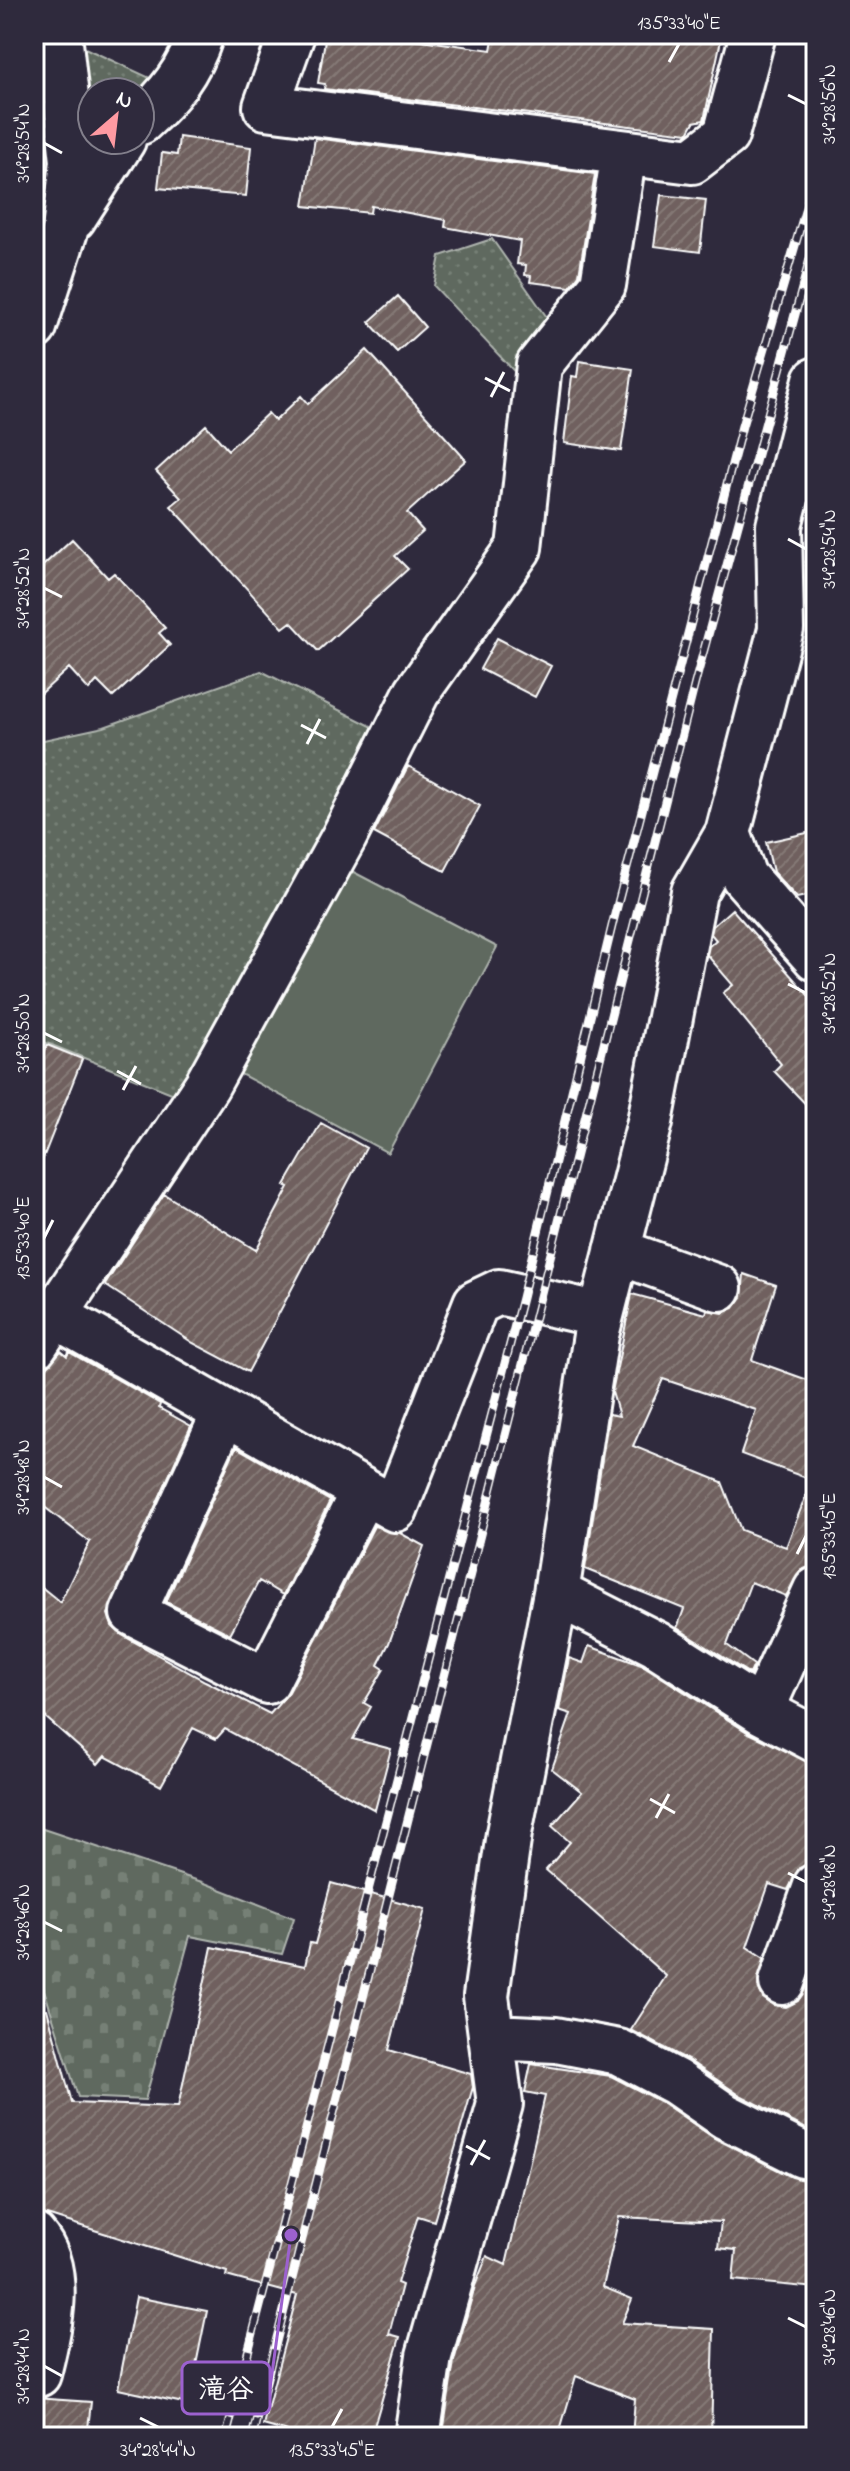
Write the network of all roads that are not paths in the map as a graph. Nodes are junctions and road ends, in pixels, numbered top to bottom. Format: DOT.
graph roads {
  1 [pos="59,34"];
  2 [pos="201,34"];
  3 [pos="292,34"];
  4 [pos="753,34"];
  5 [pos="156,108"];
  6 [pos="624,153"];
  7 [pos="113,156"];
  8 [pos="65,231"];
  9 [pos="34,327"];
  10 [pos="816,380"];
  11 [pos="728,833"];
  12 [pos="816,958"];
  13 [pos="617,1251"];
  14 [pos="719,1288"];
  15 [pos="601,1315"];
  16 [pos="45,1331"];
  17 [pos="224,1414"];
  18 [pos="363,1492"];
  19 [pos="816,1590"];
  20 [pos="556,1593"];
  21 [pos="761,1711"];
  22 [pos="816,1740"];
  23 [pos="816,1886"];
  24 [pos="782,1982"];
  25 [pos="491,2037"];
  26 [pos="803,2155"];
  27 [pos="34,2236"];
  28 [pos="38,2374"];
  29 [pos="417,2437"];
  1 -- 8 [label="street"];
  2 -- 5 [label="street"];
  3 -- 6 [label="street"];
  4 -- 6 [label="street"];
  6 -- 16 [label="street"];
  7 -- 8 [label="street"];
  8 -- 9 [label="street"];
  10 -- 11 [label="street"];
  11 -- 12 [label="street"];
  11 -- 13 [label="street"];
  13 -- 14 [label="street"];
  13 -- 15 [label="street"];
  15 -- 18 [label="street"];
  15 -- 20 [label="street"];
  16 -- 17 [label="street"];
  17 -- 18 [label="street"];
  17 -- 18 [label="street"];
  19 -- 21 [label="street"];
  20 -- 21 [label="street"];
  20 -- 25 [label="street"];
  21 -- 22 [label="street"];
  23 -- 24 [label="street"];
  25 -- 26 [label="street"];
  25 -- 29 [label="street"];
  27 -- 28 [label="street"];
}
